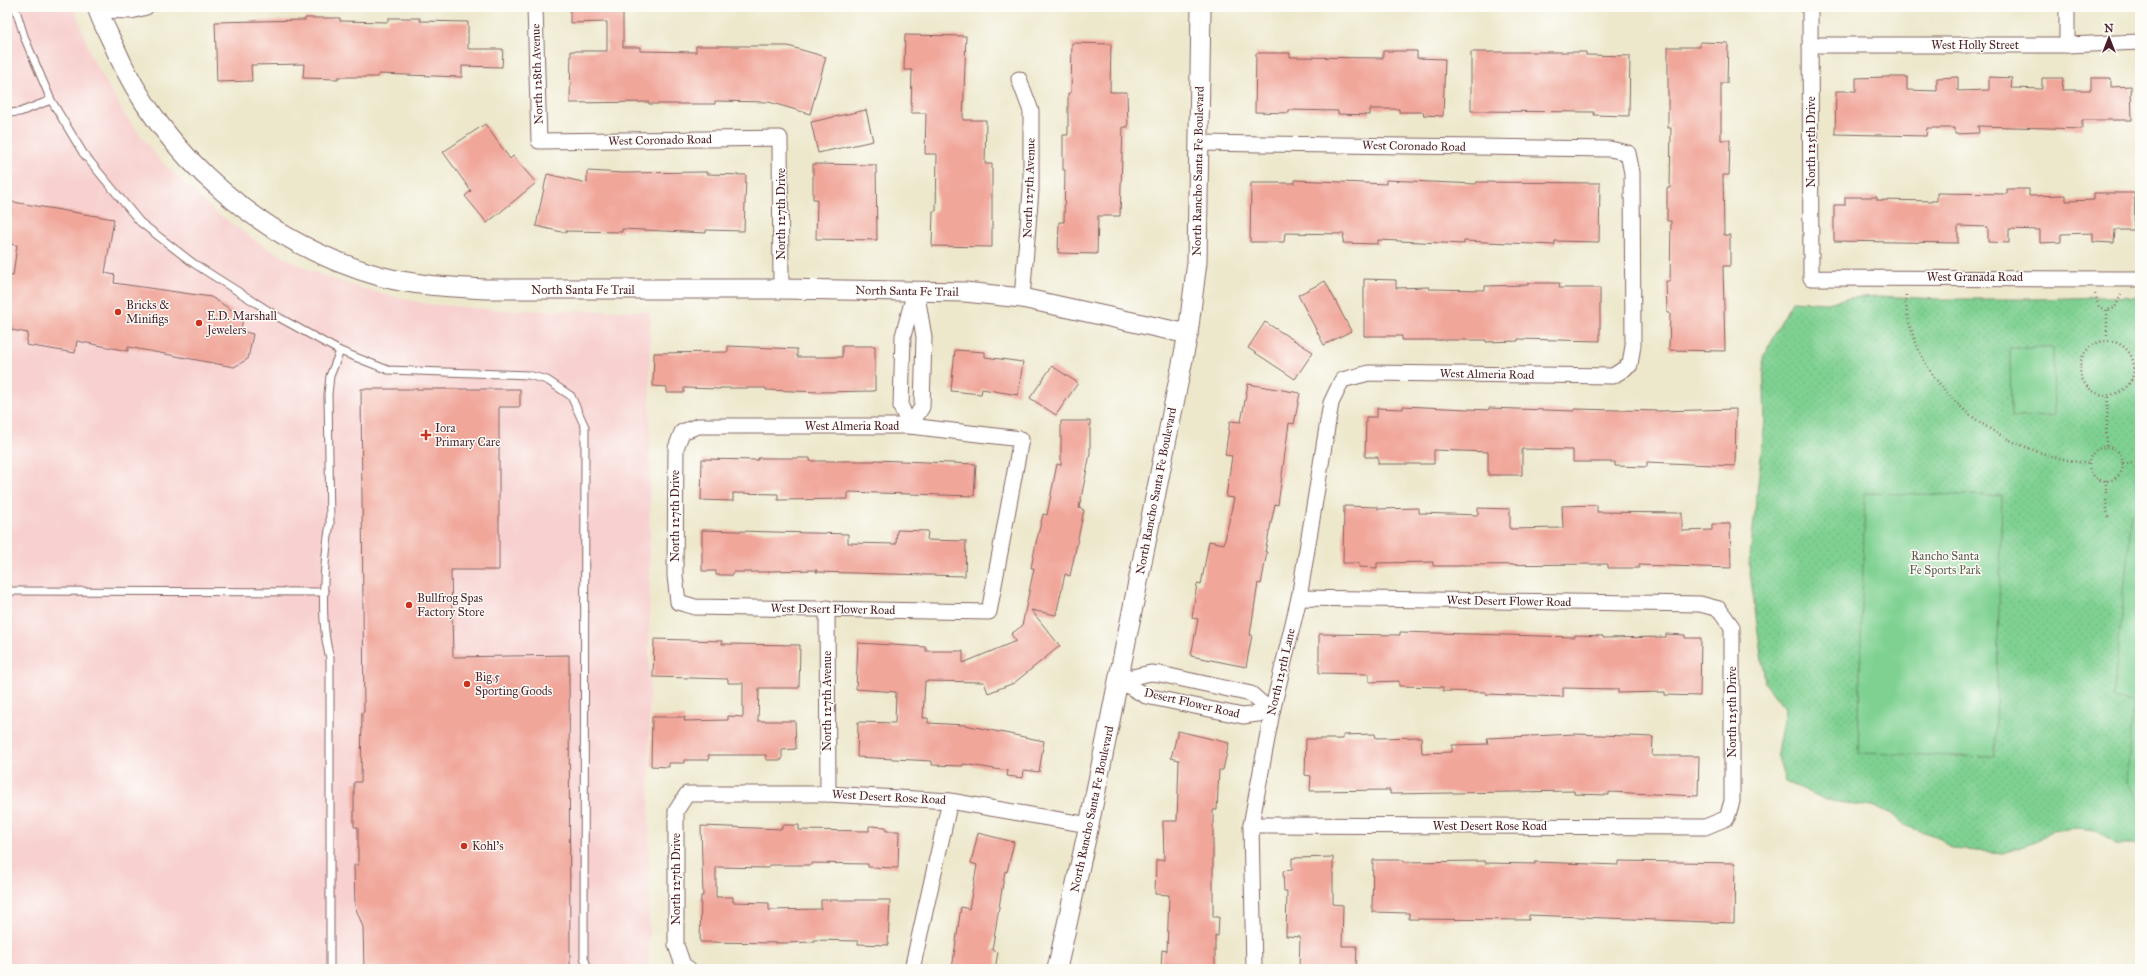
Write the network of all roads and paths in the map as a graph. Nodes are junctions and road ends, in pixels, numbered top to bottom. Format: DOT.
graph roads {
  1 [pos="15,7"];
  2 [pos="146,7"];
  3 [pos="535,7"];
  4 [pos="1201,7"];
  5 [pos="1810,7"];
  6 [pos="2067,7"];
  7 [pos="99,8"];
  8 [pos="2140,42"];
  9 [pos="1810,45"];
  10 [pos="2067,45"];
  11 [pos="1020,79"];
  12 [pos="51,100"];
  13 [pos="7,113"];
  14 [pos="780,138"];
  15 [pos="539,141"];
  16 [pos="1200,143"];
  17 [pos="1906,276"];
  18 [pos="1811,278"];
  19 [pos="2140,279"];
  20 [pos="781,289"];
  21 [pos="916,290"];
  22 [pos="1022,298"];
  23 [pos="2107,310"];
  24 [pos="1188,334"];
  25 [pos="2107,341"];
  26 [pos="340,351"];
  27 [pos="1630,365"];
  28 [pos="1342,380"];
  29 [pos="2131,380"];
  30 [pos="2140,384"];
  31 [pos="2108,395"];
  32 [pos="910,426"];
  33 [pos="682,432"];
  34 [pos="2106,446"];
  35 [pos="2140,462"];
  36 [pos="2090,464"];
  37 [pos="2123,464"];
  38 [pos="2106,480"];
  39 [pos="2108,518"];
  40 [pos="7,591"];
  41 [pos="324,592"];
  42 [pos="1299,598"];
  43 [pos="678,602"];
  44 [pos="827,608"];
  45 [pos="1719,609"];
  46 [pos="988,612"];
  47 [pos="1118,680"];
  48 [pos="1272,712"];
  49 [pos="687,794"];
  50 [pos="828,794"];
  51 [pos="950,801"];
  52 [pos="1727,818"];
  53 [pos="1089,825"];
  54 [pos="1251,825"];
  55 [pos="686,967"];
  56 [pos="330,969"];
  57 [pos="588,969"];
  58 [pos="912,969"];
  59 [pos="1058,969"];
  60 [pos="1254,969"];
  1 -- 12 [label="lane"];
  2 -- 7 [label="street"];
  3 -- 15 [label="street, North 128th Avenue"];
  4 -- 16 [label="street, North Rancho Santa Fe Boulevard"];
  5 -- 9 [label="street, North 125th Drive"];
  6 -- 10 [label="street"];
  7 -- 20 [label="street, North Santa Fe Trail"];
  8 -- 10 [label="street, West Holly Street"];
  9 -- 10 [label="street, West Holly Street"];
  9 -- 18 [label="street, North 125th Drive"];
  11 -- 22 [label="street, North 127th Avenue"];
  12 -- 13 [label="lane"];
  12 -- 26 [label="lane"];
  14 -- 15 [label="street, West Coronado Road"];
  14 -- 20 [label="street, North 127th Drive"];
  16 -- 24 [label="street, North Rancho Santa Fe Boulevard"];
  16 -- 27 [label="street, West Coronado Road"];
  17 -- 18 [label="street, West Granada Road"];
  17 -- 19 [label="street, West Granada Road"];
  17 -- 36 [label="path"];
  20 -- 21 [label="street, North Santa Fe Trail"];
  21 -- 22 [label="street, North Santa Fe Trail"];
  21 -- 32 [label="street"];
  21 -- 32 [label="street"];
  22 -- 24 [label="street, North Santa Fe Trail"];
  23 -- 25 [label="path"];
  24 -- 47 [label="street, North Rancho Santa Fe Boulevard"];
  25 -- 29 [label="path"];
  25 -- 31 [label="path"];
  26 -- 41 [label="lane"];
  26 -- 57 [label="lane"];
  27 -- 28 [label="street, West Almeria Road"];
  28 -- 42 [label="street, North 125th Lane"];
  29 -- 30 [label="path"];
  29 -- 31 [label="path"];
  31 -- 34 [label="path"];
  32 -- 33 [label="street, West Almeria Road"];
  32 -- 46 [label="street, West Almeria Road"];
  33 -- 43 [label="street, North 127th Drive"];
  34 -- 36 [label="path"];
  34 -- 37 [label="path"];
  35 -- 37 [label="path"];
  36 -- 38 [label="path"];
  37 -- 38 [label="path"];
  38 -- 39 [label="path"];
  40 -- 41 [label="lane"];
  41 -- 56 [label="lane"];
  42 -- 45 [label="street, West Desert Flower Road"];
  42 -- 48 [label="street, North 125th Lane"];
  43 -- 44 [label="street, West Desert Flower Road"];
  44 -- 46 [label="street, West Desert Flower Road"];
  44 -- 50 [label="street, North 127th Avenue"];
  45 -- 52 [label="street, North 125th Drive"];
  47 -- 48 [label="street, Desert Flower Road"];
  47 -- 48 [label="street, Desert Flower Road"];
  47 -- 53 [label="street, North Rancho Santa Fe Boulevard"];
  48 -- 54 [label="street, North 125th Lane"];
  49 -- 50 [label="street, West Desert Rose Road"];
  49 -- 55 [label="street, North 127th Drive"];
  50 -- 51 [label="street, West Desert Rose Road"];
  51 -- 53 [label="street, West Desert Rose Road"];
  51 -- 58 [label="street"];
  52 -- 54 [label="street, West Desert Rose Road"];
  53 -- 59 [label="street, North Rancho Santa Fe Boulevard"];
  54 -- 60 [label="street, North 125th Lane"];
}
